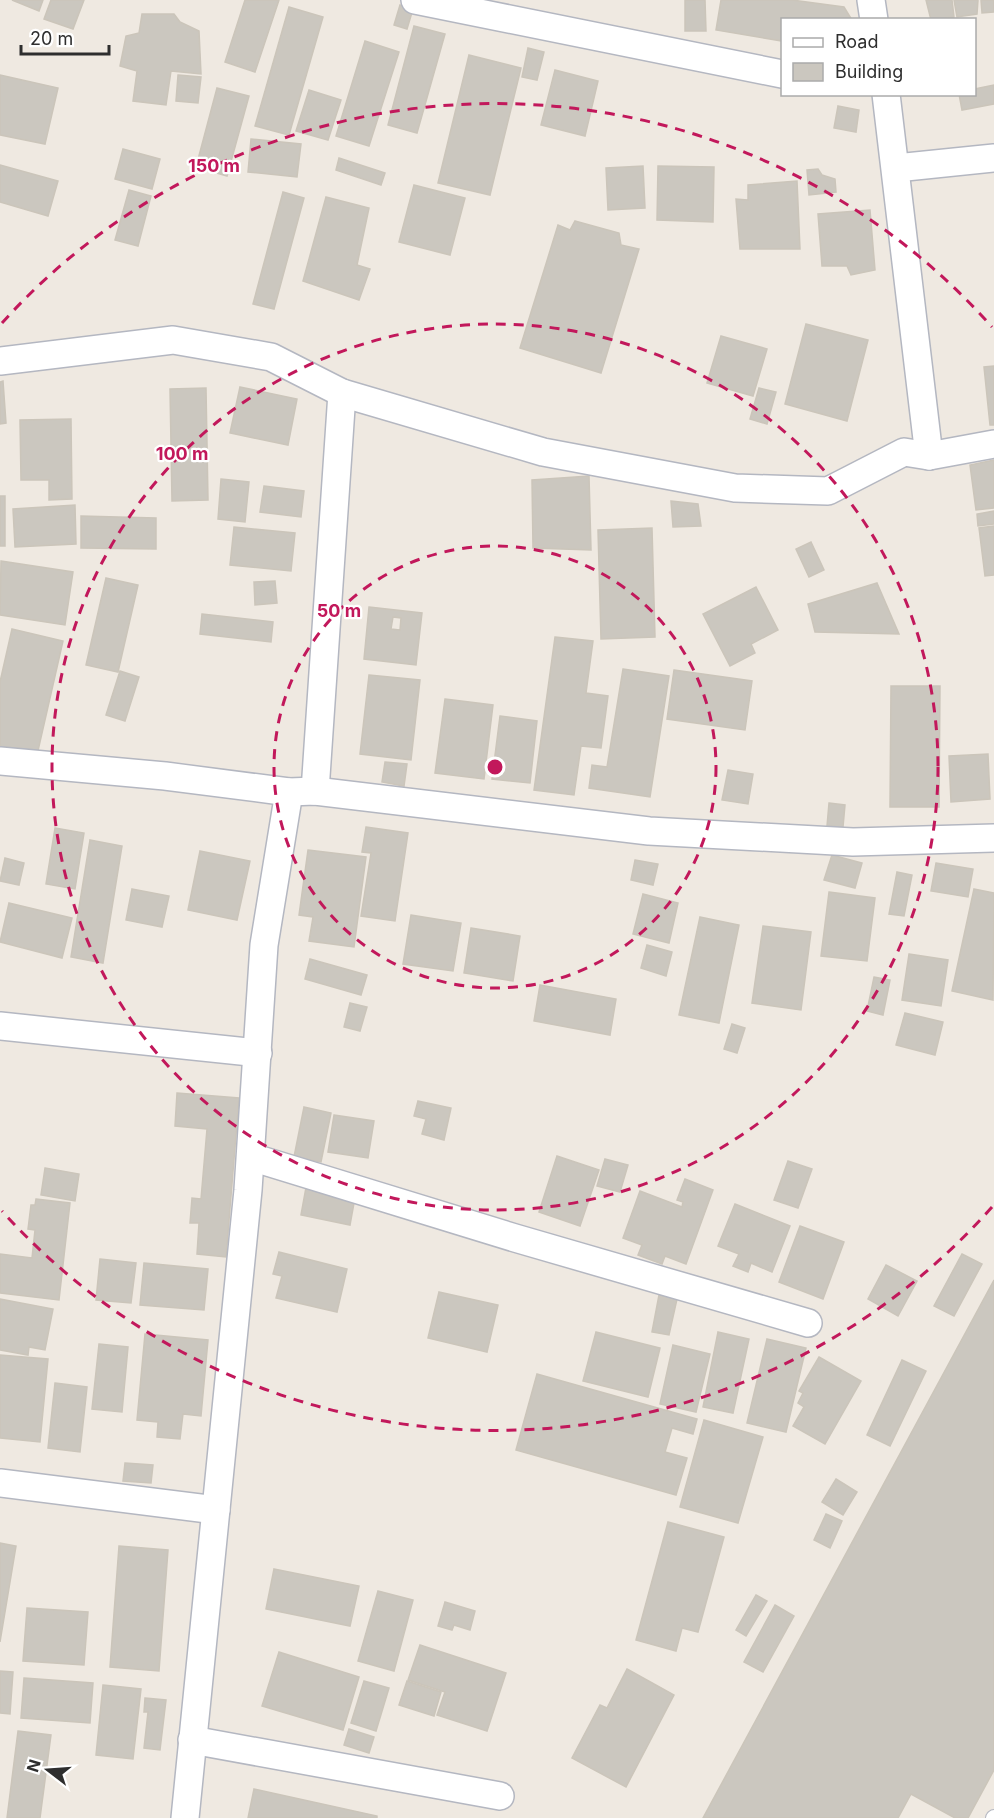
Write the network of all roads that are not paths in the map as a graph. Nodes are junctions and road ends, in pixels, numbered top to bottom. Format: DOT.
graph roads {
  1 [pos="415,0"];
  2 [pos="871,0"];
  3 [pos="874,18"];
  4 [pos="781,74"];
  5 [pos="886,96"];
  6 [pos="994,158"];
  7 [pos="896,168"];
  8 [pos="0,362"];
  9 [pos="342,393"];
  10 [pos="994,444"];
  11 [pos="929,456"];
  12 [pos="0,761"];
  13 [pos="302,792"];
  14 [pos="994,838"];
  15 [pos="0,1026"];
  16 [pos="258,1053"];
  17 [pos="251,1157"];
  18 [pos="808,1323"];
  19 [pos="0,1483"];
  20 [pos="216,1510"];
  21 [pos="192,1740"];
  22 [pos="500,1796"];
  23 [pos="185,1818"];
  1 -- 4 [label="street"];
  2 -- 3 [label="street"];
  5 -- 7 [label="street"];
  6 -- 7 [label="street"];
  7 -- 11 [label="street"];
  8 -- 9 [label="street"];
  9 -- 11 [label="street"];
  9 -- 13 [label="street"];
  10 -- 11 [label="street"];
  12 -- 13 [label="street"];
  13 -- 14 [label="street"];
  13 -- 16 [label="street"];
  15 -- 16 [label="street"];
  16 -- 17 [label="street"];
  17 -- 18 [label="street"];
  17 -- 20 [label="street"];
  19 -- 20 [label="street"];
  20 -- 21 [label="street"];
  21 -- 22 [label="street"];
  21 -- 23 [label="street"];
}
